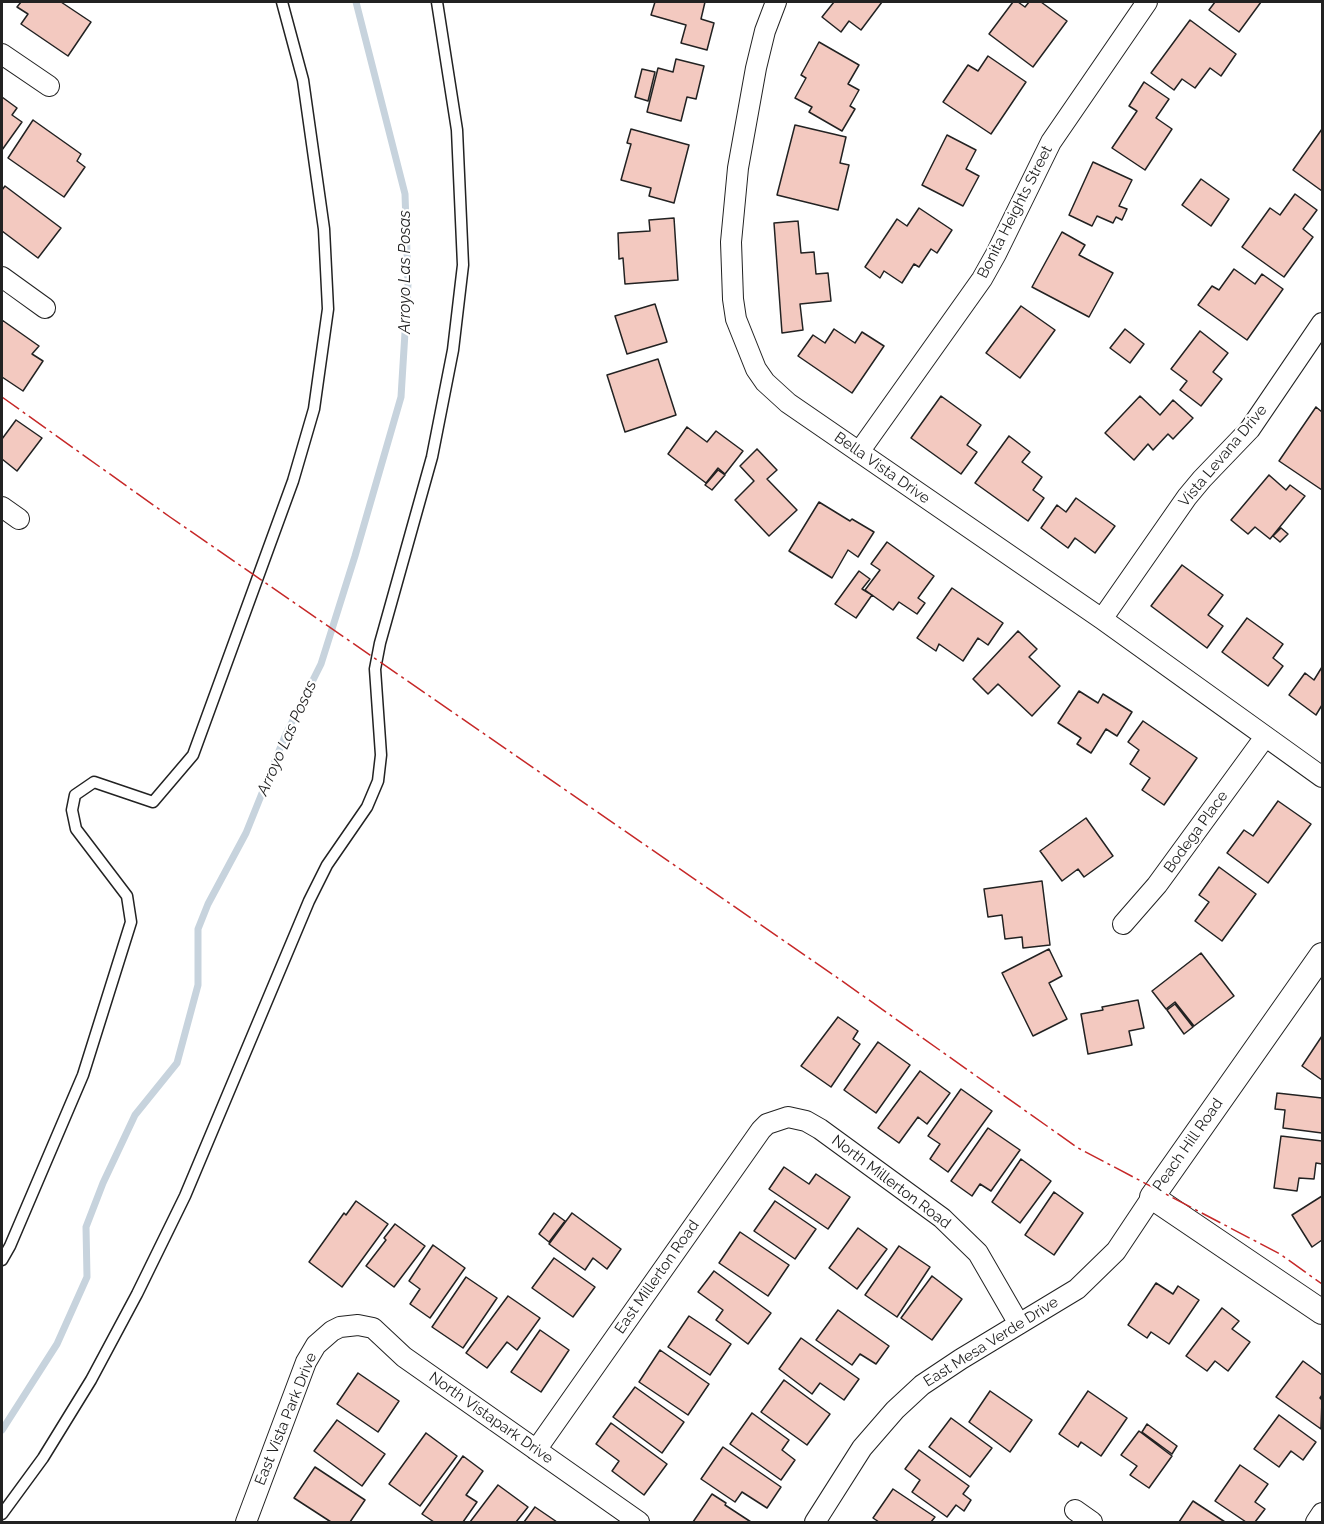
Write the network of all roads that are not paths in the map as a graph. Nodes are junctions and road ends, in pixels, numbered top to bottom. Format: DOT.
graph roads {
  1 [pos="282,2"];
  2 [pos="437,2"];
  3 [pos="776,2"];
  4 [pos="1147,2"];
  5 [pos="2,54"];
  6 [pos="49,86"];
  7 [pos="2,277"];
  8 [pos="45,308"];
  9 [pos="1323,323"];
  10 [pos="859,452"];
  11 [pos="2,507"];
  12 [pos="19,519"];
  13 [pos="1102,619"];
  14 [pos="1265,736"];
  15 [pos="1323,777"];
  16 [pos="1124,924"];
  17 [pos="1323,955"];
  18 [pos="788,1117"];
  19 [pos="1152,1197"];
  20 [pos="2,1260"];
  21 [pos="1323,1312"];
  22 [pos="1019,1324"];
  23 [pos="340,1327"];
  24 [pos="536,1450"];
  25 [pos="1075,1510"];
  26 [pos="1323,1513"];
  27 [pos="2,1514"];
  28 [pos="246,1522"];
  29 [pos="639,1522"];
  30 [pos="815,1522"];
  31 [pos="1092,1522"];
  32 [pos="1316,1522"];
  1 -- 20 [label="lane"];
  2 -- 27 [label="lane"];
  3 -- 10 [label="street, Bella Vista Drive"];
  4 -- 10 [label="street, Bonita Heights Street"];
  5 -- 6 [label="street"];
  7 -- 8 [label="street"];
  9 -- 13 [label="street, Vista Levana Drive"];
  10 -- 13 [label="street, Bella Vista Drive"];
  11 -- 12 [label="street"];
  13 -- 14 [label="street, Bella Vista Drive"];
  14 -- 15 [label="street, Bella Vista Drive"];
  14 -- 16 [label="street, Bodega Place"];
  17 -- 19 [label="street, Peach Hill Road"];
  18 -- 22 [label="street, North Millerton Road"];
  18 -- 24 [label="street, East Millerton Road"];
  19 -- 21 [label="street, Peach Hill Road"];
  19 -- 22 [label="street, East Mesa Verde Drive"];
  22 -- 30 [label="street, East Mesa Verde Drive"];
  23 -- 24 [label="street, North Vistapark Drive"];
  23 -- 28 [label="street, East Vista Park Drive"];
  24 -- 29 [label="street, North Vistapark Drive"];
  25 -- 31 [label="street"];
  26 -- 32 [label="street"];
}
